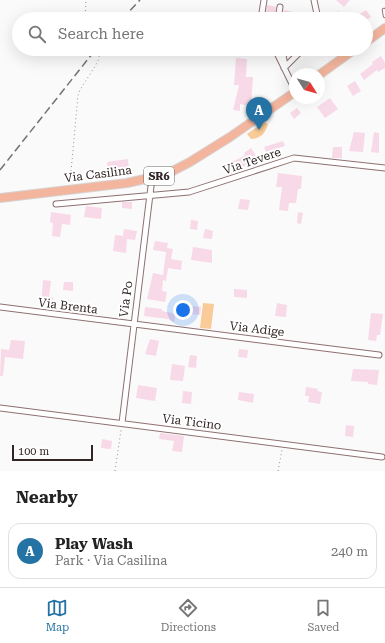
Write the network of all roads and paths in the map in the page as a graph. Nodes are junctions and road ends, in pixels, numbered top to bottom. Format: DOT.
graph roads {
  1 [pos="86,0"];
  2 [pos="264,0"];
  3 [pos="314,0"];
  4 [pos="280,7"];
  5 [pos="384,10"];
  6 [pos="85,12"];
  7 [pos="262,12"];
  8 [pos="279,12"];
  9 [pos="317,12"];
  10 [pos="385,16"];
  11 [pos="385,28"];
  12 [pos="373,37"];
  13 [pos="99,56"];
  14 [pos="279,56"];
  15 [pos="283,56"];
  16 [pos="296,56"];
  17 [pos="345,56"];
  18 [pos="285,67"];
  19 [pos="325,71"];
  20 [pos="289,77"];
  21 [pos="289,95"];
  22 [pos="385,168"];
  23 [pos="152,178"];
  24 [pos="74,190"];
  25 [pos="151,194"];
  26 [pos="0,198"];
  27 [pos="56,204"];
  28 [pos="0,307"];
  29 [pos="133,323"];
  30 [pos="379,355"];
  31 [pos="0,408"];
  32 [pos="122,423"];
  33 [pos="283,444"];
  34 [pos="382,457"];
  35 [pos="115,471"];
  36 [pos="278,471"];
  1 -- 6 [label="path"];
  2 -- 7 [label="street"];
  3 -- 9 [label="street"];
  4 -- 8 [label="street"];
  5 -- 10 [label="lane"];
  11 -- 12 [label="main road"];
  13 -- 24 [label="path, bridge"];
  14 -- 18 [label="street"];
  15 -- 18 [label="street"];
  16 -- 18 [label="street"];
  17 -- 19 [label="main road"];
  18 -- 20 [label="street"];
  21 -- 23 [label="main road, Via Casilina / SR6"];
  22 -- 25 [label="street, Via Tevere"];
  23 -- 24 [label="main road, Via Casilina / SR6"];
  23 -- 25 [label="street, Via Po"];
  24 -- 26 [label="main road, Via Casilina / SR6"];
  25 -- 27 [label="street, Via Tevere"];
  25 -- 29 [label="street, Via Po"];
  28 -- 29 [label="street, Via Brenta"];
  29 -- 30 [label="street, Via Adige"];
  29 -- 32 [label="street, Via Po"];
  31 -- 32 [label="street, Via Ticino"];
  32 -- 33 [label="street, Via Ticino"];
  32 -- 35 [label="path"];
  33 -- 34 [label="street, Via Ticino"];
  33 -- 36 [label="path"];
}
